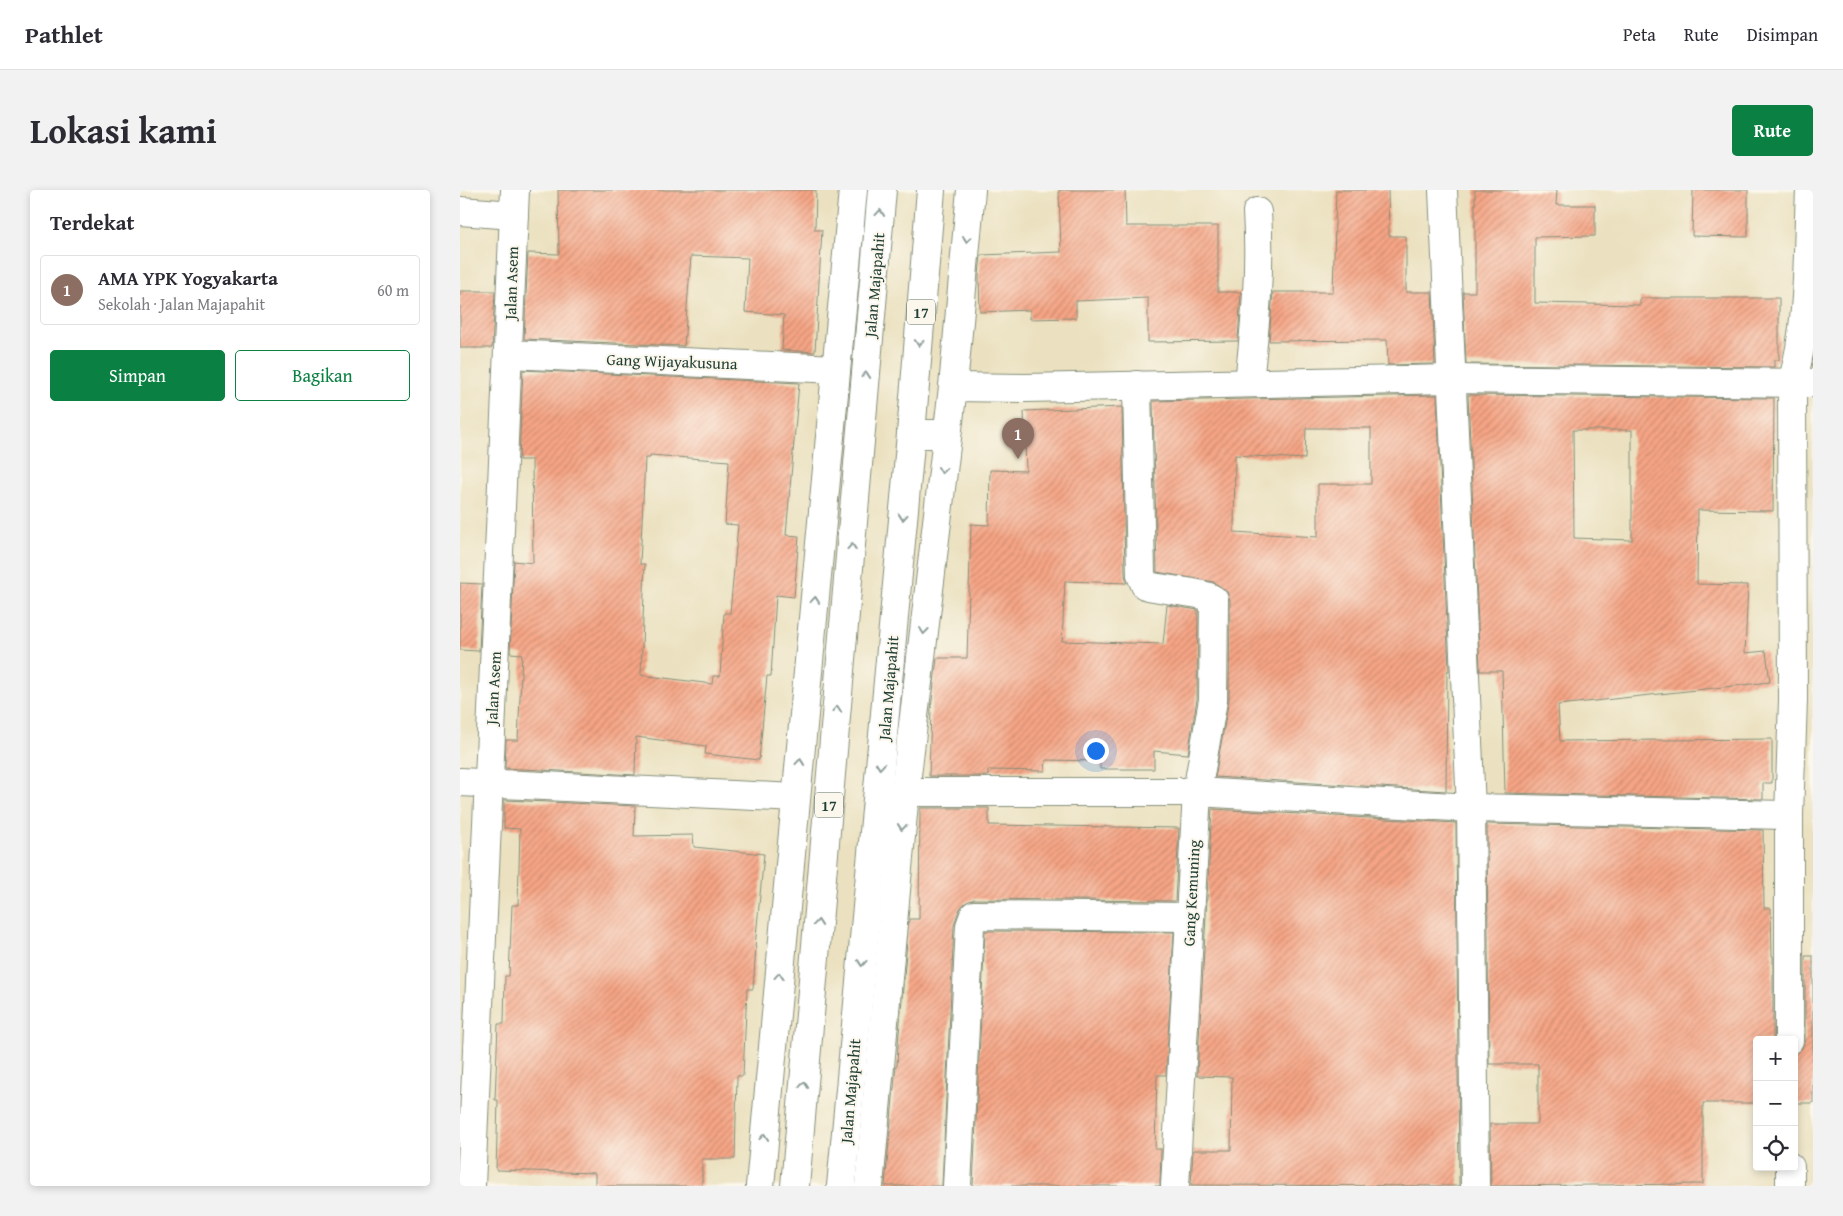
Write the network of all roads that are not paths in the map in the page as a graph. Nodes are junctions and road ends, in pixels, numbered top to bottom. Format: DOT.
graph roads {
  1 [pos="852,190"];
  2 [pos="882,190"];
  3 [pos="931,190"];
  4 [pos="971,190"];
  5 [pos="1443,190"];
  6 [pos="1810,190"];
  7 [pos="514,202"];
  8 [pos="460,212"];
  9 [pos="1257,212"];
  10 [pos="508,354"];
  11 [pos="836,369"];
  12 [pos="1451,379"];
  13 [pos="1249,383"];
  14 [pos="1802,383"];
  15 [pos="1137,385"];
  16 [pos="953,387"];
  17 [pos="911,434"];
  18 [pos="946,434"];
  19 [pos="1803,701"];
  20 [pos="460,782"];
  21 [pos="489,783"];
  22 [pos="905,792"];
  23 [pos="1197,792"];
  24 [pos="796,798"];
  25 [pos="1471,808"];
  26 [pos="1788,815"];
  27 [pos="1190,917"];
  28 [pos="1789,1036"];
  29 [pos="468,1071"];
  30 [pos="1790,1171"];
  31 [pos="471,1186"];
  32 [pos="760,1186"];
  33 [pos="795,1186"];
  34 [pos="841,1186"];
  35 [pos="869,1186"];
  36 [pos="957,1186"];
  37 [pos="1174,1186"];
  38 [pos="1475,1186"];
  39 [pos="1790,1186"];
  1 -- 11 [label="main road"];
  33 -- 2 [label="main road, Jalan Majapahit / 17, one-way"];
  3 -- 17 [label="main road, Jalan Majapahit / 17, one-way"];
  4 -- 16 [label="main road, one-way"];
  5 -- 12 [label="main road"];
  6 -- 14 [label="main road"];
  7 -- 8 [label="main road"];
  7 -- 10 [label="main road, Jalan Asem"];
  9 -- 13 [label="main road"];
  10 -- 11 [label="main road, Gang Wijayakusuna"];
  10 -- 21 [label="main road, Jalan Asem"];
  24 -- 11 [label="main road, one-way"];
  12 -- 13 [label="main road"];
  12 -- 14 [label="main road"];
  12 -- 25 [label="main road"];
  13 -- 15 [label="main road"];
  14 -- 19 [label="main road"];
  15 -- 16 [label="main road"];
  15 -- 23 [label="main road, Gang Kemuning"];
  16 -- 18 [label="main road"];
  17 -- 18 [label="main road"];
  17 -- 34 [label="main road, Jalan Majapahit / 17, one-way"];
  18 -- 22 [label="main road, one-way"];
  19 -- 26 [label="main road"];
  20 -- 21 [label="main road"];
  21 -- 24 [label="main road"];
  21 -- 29 [label="main road, Jalan Asem"];
  22 -- 23 [label="main road"];
  22 -- 35 [label="main road, one-way"];
  23 -- 25 [label="main road"];
  23 -- 27 [label="main road, Gang Kemuning"];
  32 -- 24 [label="main road, one-way"];
  25 -- 26 [label="main road"];
  25 -- 38 [label="main road"];
  26 -- 28 [label="main road"];
  27 -- 36 [label="main road"];
  27 -- 37 [label="main road, Gang Kemuning"];
  29 -- 31 [label="main road, Jalan Asem"];
  30 -- 39 [label="main road"];
}
